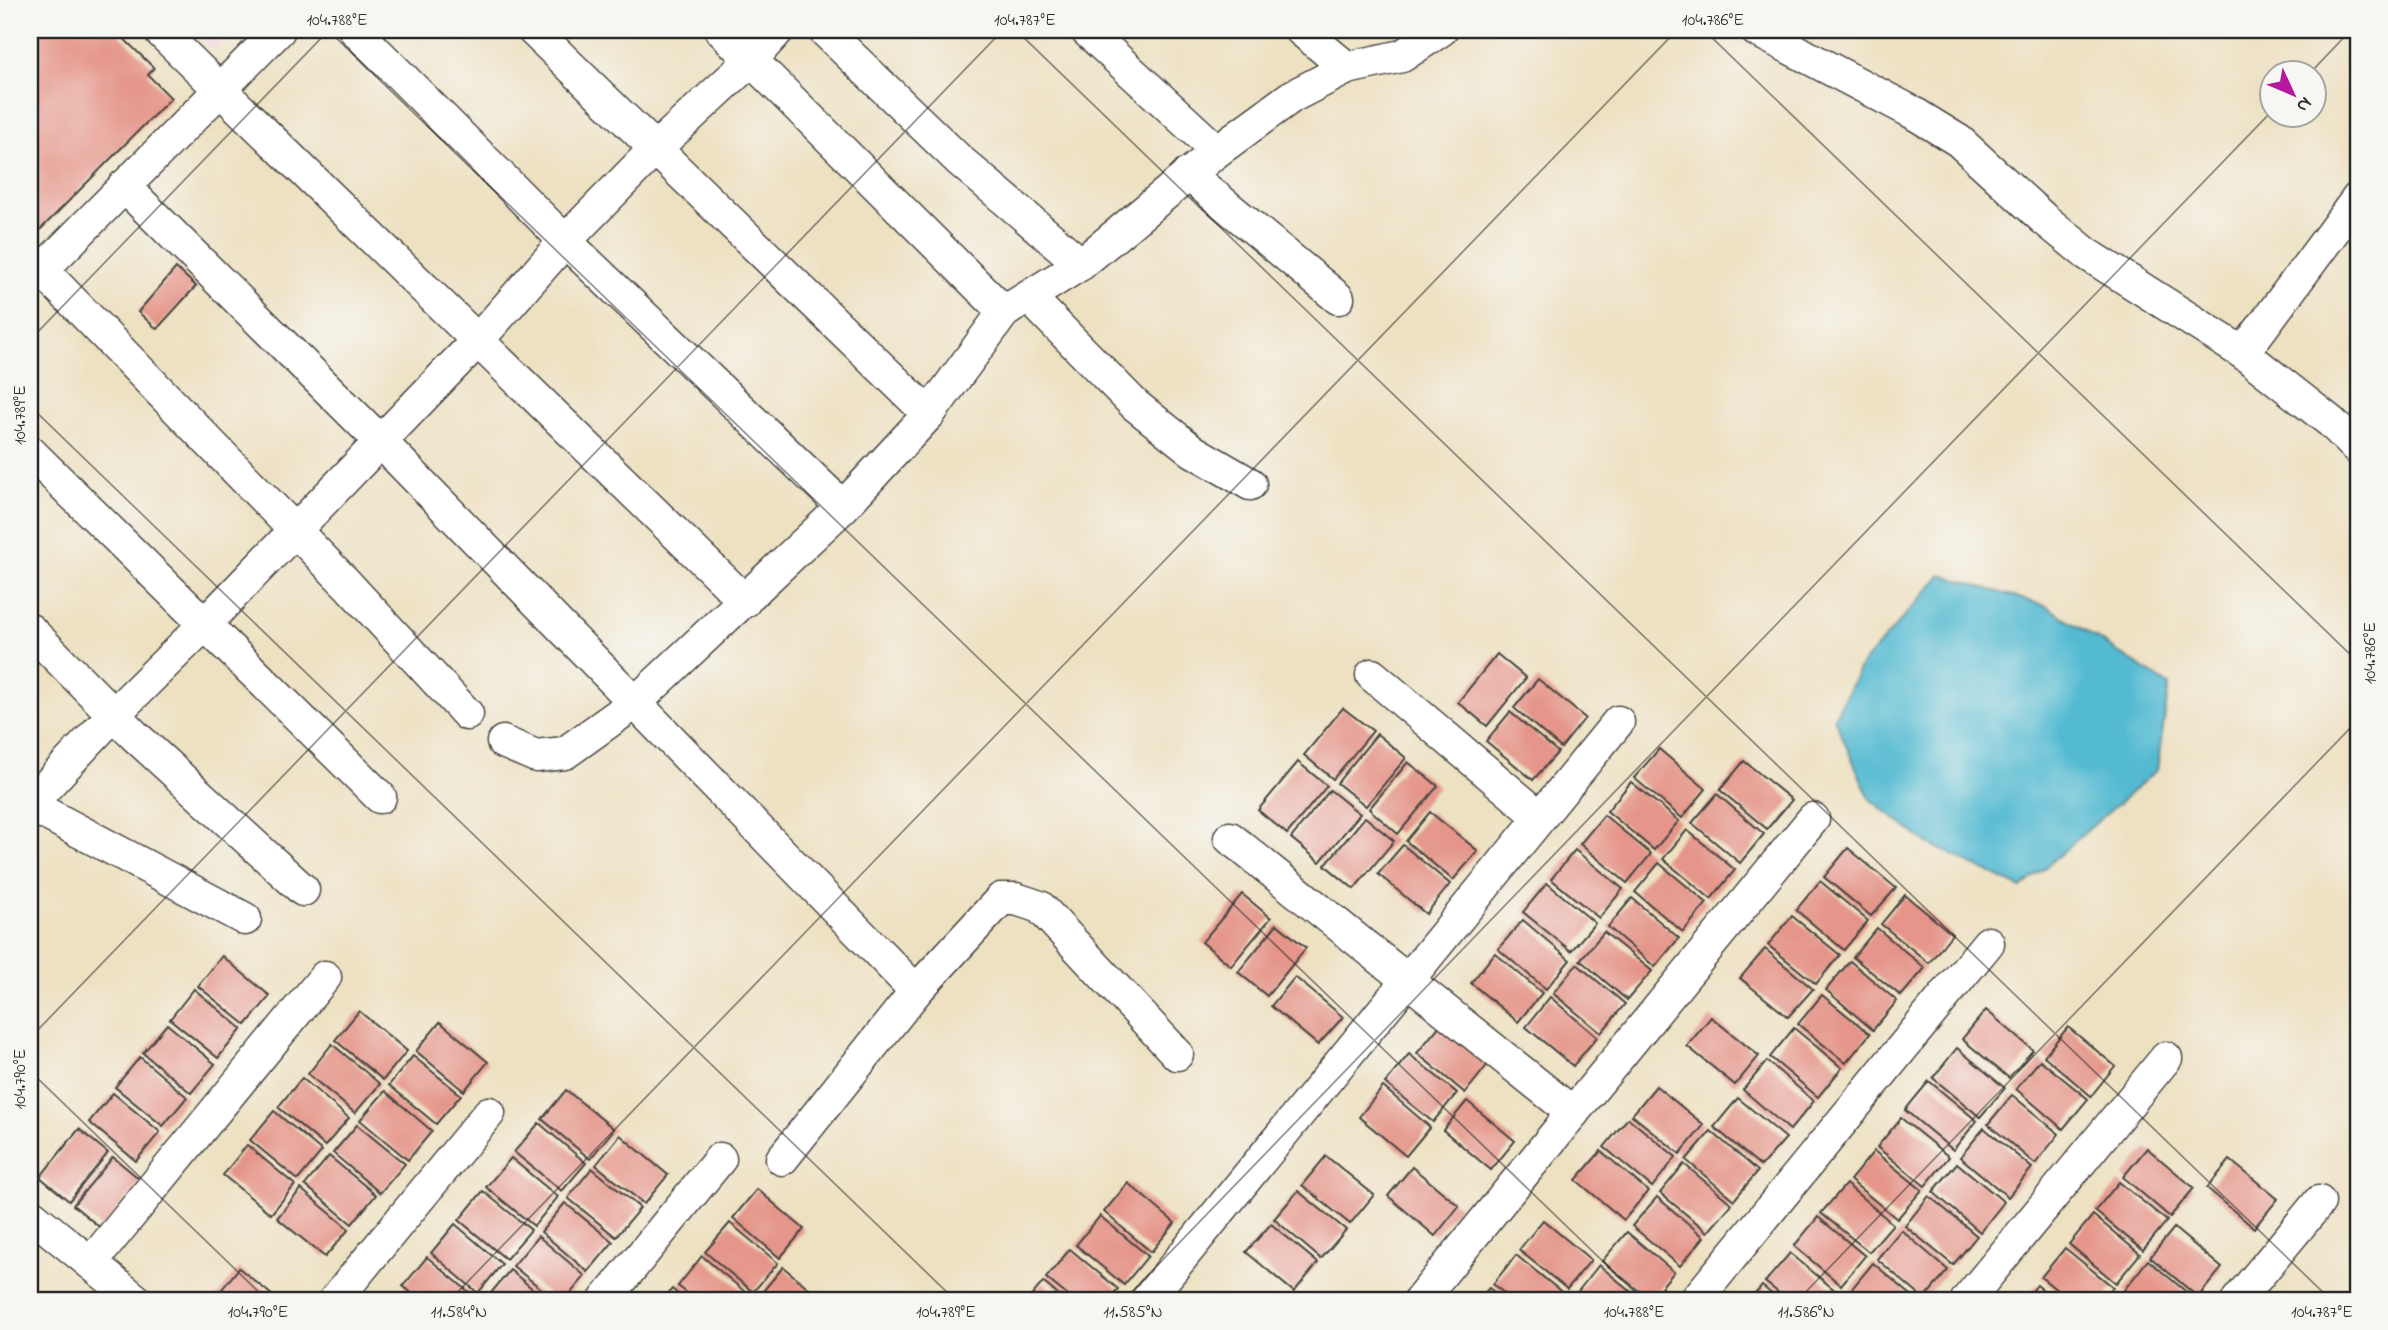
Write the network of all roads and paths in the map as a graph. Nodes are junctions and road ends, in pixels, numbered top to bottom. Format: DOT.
graph roads {
  1 [pos="159,30"];
  2 [pos="279,30"];
  3 [pos="355,30"];
  4 [pos="533,30"];
  5 [pos="721,30"];
  6 [pos="778,30"];
  7 [pos="824,30"];
  8 [pos="1086,30"];
  9 [pos="1301,30"];
  10 [pos="1441,30"];
  11 [pos="1756,30"];
  12 [pos="751,60"];
  13 [pos="1347,68"];
  14 [pos="218,89"];
  15 [pos="656,148"];
  16 [pos="1217,151"];
  17 [pos="1188,174"];
  18 [pos="124,186"];
  19 [pos="2358,198"];
  20 [pos="565,241"];
  21 [pos="1081,264"];
  22 [pos="36,266"];
  23 [pos="1338,298"];
  24 [pos="1016,304"];
  25 [pos="478,340"];
  26 [pos="2243,353"];
  27 [pos="929,414"];
  28 [pos="381,442"];
  29 [pos="2358,449"];
  30 [pos="30,452"];
  31 [pos="1250,484"];
  32 [pos="843,507"];
  33 [pos="293,530"];
  34 [pos="745,601"];
  35 [pos="204,625"];
  36 [pos="30,630"];
  37 [pos="1372,675"];
  38 [pos="636,702"];
  39 [pos="467,714"];
  40 [pos="113,715"];
  41 [pos="1618,722"];
  42 [pos="503,743"];
  43 [pos="380,797"];
  44 [pos="30,804"];
  45 [pos="1540,817"];
  46 [pos="1814,819"];
  47 [pos="1230,838"];
  48 [pos="303,890"];
  49 [pos="245,919"];
  50 [pos="1988,943"];
  51 [pos="324,977"];
  52 [pos="1407,981"];
  53 [pos="916,991"];
  54 [pos="1177,1054"];
  55 [pos="2166,1058"];
  56 [pos="489,1113"];
  57 [pos="1573,1113"];
  58 [pos="720,1159"];
  59 [pos="782,1159"];
  60 [pos="2319,1202"];
  61 [pos="30,1214"];
  62 [pos="90,1263"];
  63 [pos="136,1300"];
  64 [pos="335,1300"];
  65 [pos="605,1300"];
  66 [pos="1147,1300"];
  67 [pos="1420,1300"];
  68 [pos="1696,1300"];
  69 [pos="1967,1300"];
  70 [pos="2238,1300"];
  1 -- 14 [label="street"];
  2 -- 14 [label="street"];
  3 -- 20 [label="street"];
  4 -- 15 [label="street"];
  5 -- 12 [label="street"];
  6 -- 12 [label="street"];
  7 -- 21 [label="street"];
  8 -- 16 [label="street"];
  9 -- 13 [label="street"];
  10 -- 13 [label="street"];
  11 -- 26 [label="street"];
  12 -- 15 [label="street"];
  12 -- 24 [label="street"];
  13 -- 16 [label="street"];
  14 -- 18 [label="street"];
  14 -- 25 [label="street"];
  15 -- 20 [label="street"];
  15 -- 27 [label="street"];
  16 -- 17 [label="street"];
  17 -- 21 [label="street"];
  17 -- 23 [label="street"];
  18 -- 22 [label="street"];
  18 -- 28 [label="street"];
  19 -- 26 [label="street"];
  20 -- 25 [label="street"];
  20 -- 32 [label="street"];
  21 -- 24 [label="street"];
  22 -- 33 [label="street"];
  24 -- 27 [label="street"];
  24 -- 31 [label="street"];
  25 -- 28 [label="street"];
  25 -- 34 [label="street"];
  26 -- 29 [label="street"];
  27 -- 32 [label="street"];
  28 -- 33 [label="street"];
  28 -- 38 [label="street"];
  30 -- 35 [label="street"];
  32 -- 34 [label="street"];
  33 -- 35 [label="street"];
  33 -- 39 [label="street"];
  34 -- 38 [label="street"];
  35 -- 40 [label="street"];
  35 -- 43 [label="street"];
  36 -- 40 [label="street"];
  37 -- 45 [label="street"];
  38 -- 42 [label="street"];
  38 -- 53 [label="street"];
  40 -- 44 [label="street"];
  40 -- 48 [label="street"];
  41 -- 45 [label="street"];
  44 -- 49 [label="street"];
  45 -- 52 [label="street"];
  46 -- 57 [label="street"];
  47 -- 52 [label="street"];
  50 -- 68 [label="street"];
  51 -- 62 [label="street"];
  52 -- 57 [label="street"];
  52 -- 66 [label="street"];
  53 -- 54 [label="street"];
  53 -- 59 [label="street"];
  55 -- 69 [label="street"];
  56 -- 64 [label="street"];
  57 -- 67 [label="street"];
  58 -- 65 [label="street"];
  60 -- 70 [label="street"];
  61 -- 62 [label="street"];
  62 -- 63 [label="street"];
}
